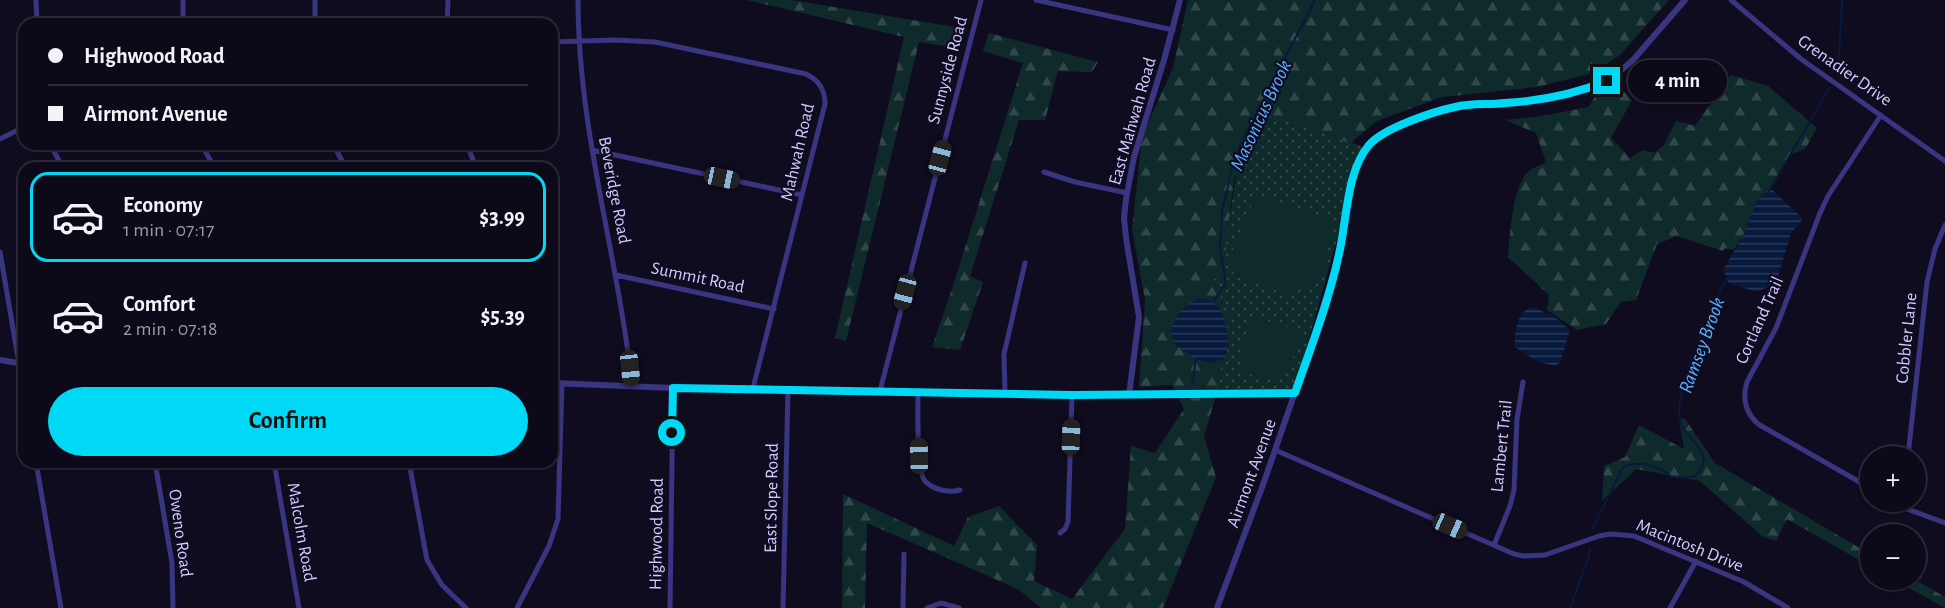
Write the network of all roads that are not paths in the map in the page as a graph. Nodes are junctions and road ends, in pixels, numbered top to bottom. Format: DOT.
graph roads {
  1 [pos="36,0"];
  2 [pos="183,0"];
  3 [pos="315,0"];
  4 [pos="448,0"];
  5 [pos="578,0"];
  6 [pos="981,0"];
  7 [pos="1036,0"];
  8 [pos="1180,0"];
  9 [pos="1684,0"];
  10 [pos="1731,0"];
  11 [pos="37,18"];
  12 [pos="183,18"];
  13 [pos="315,18"];
  14 [pos="447,18"];
  15 [pos="1173,30"];
  16 [pos="578,41"];
  17 [pos="558,42"];
  18 [pos="1881,115"];
  19 [pos="18,130"];
  20 [pos="0,139"];
  21 [pos="592,150"];
  22 [pos="1945,161"];
  23 [pos="1044,172"];
  24 [pos="1127,194"];
  25 [pos="802,195"];
  26 [pos="1945,225"];
  27 [pos="0,252"];
  28 [pos="1025,263"];
  29 [pos="616,275"];
  30 [pos="774,309"];
  31 [pos="18,344"];
  32 [pos="0,360"];
  33 [pos="18,363"];
  34 [pos="1523,382"];
  35 [pos="558,383"];
  36 [pos="562,383"];
  37 [pos="632,385"];
  38 [pos="673,388"];
  39 [pos="753,388"];
  40 [pos="788,389"];
  41 [pos="880,391"];
  42 [pos="918,391"];
  43 [pos="1005,393"];
  44 [pos="1295,393"];
  45 [pos="1072,395"];
  46 [pos="1129,395"];
  47 [pos="1909,446"];
  48 [pos="1275,450"];
  49 [pos="37,468"];
  50 [pos="156,468"];
  51 [pos="275,468"];
  52 [pos="410,468"];
  53 [pos="1860,482"];
  54 [pos="960,490"];
  55 [pos="1914,512"];
  56 [pos="1945,524"];
  57 [pos="1060,533"];
  58 [pos="1494,545"];
  59 [pos="904,554"];
  60 [pos="1696,561"];
  61 [pos="936,606"];
  62 [pos="61,608"];
  63 [pos="173,608"];
  64 [pos="299,608"];
  65 [pos="466,608"];
  66 [pos="518,608"];
  67 [pos="670,608"];
  68 [pos="783,608"];
  69 [pos="903,608"];
  70 [pos="927,608"];
  71 [pos="959,608"];
  72 [pos="1217,608"];
  73 [pos="1670,608"];
  74 [pos="1788,608"];
  1 -- 11 [label="street"];
  2 -- 12 [label="street"];
  3 -- 13 [label="street"];
  4 -- 14 [label="street"];
  5 -- 16 [label="street, Beveridge Road"];
  6 -- 41 [label="street, Sunnyside Road"];
  7 -- 15 [label="street"];
  8 -- 15 [label="street, East Mahwah Road"];
  9 -- 44 [label="street, Airmont Avenue"];
  10 -- 18 [label="street, Grenadier Drive"];
  15 -- 24 [label="street, East Mahwah Road"];
  16 -- 17 [label="street, Mahwah Road"];
  16 -- 21 [label="street, Beveridge Road"];
  16 -- 25 [label="street, Mahwah Road"];
  18 -- 22 [label="street, Grenadier Drive"];
  18 -- 53 [label="street, Cortland Trail"];
  19 -- 20 [label="street"];
  21 -- 25 [label="street"];
  21 -- 29 [label="street, Beveridge Road"];
  23 -- 24 [label="street"];
  24 -- 46 [label="street, East Mahwah Road"];
  25 -- 30 [label="street, Mahwah Road"];
  26 -- 47 [label="street, Cobbler Lane"];
  27 -- 31 [label="street"];
  28 -- 43 [label="street"];
  29 -- 30 [label="street, Summit Road"];
  29 -- 37 [label="street, Beveridge Road"];
  30 -- 39 [label="street, Mahwah Road"];
  32 -- 33 [label="street"];
  34 -- 58 [label="street, Lambert Trail"];
  35 -- 36 [label="street"];
  36 -- 37 [label="street"];
  36 -- 66 [label="street"];
  37 -- 38 [label="street"];
  38 -- 39 [label="street"];
  38 -- 67 [label="street, Highwood Road"];
  39 -- 40 [label="street"];
  40 -- 41 [label="street"];
  40 -- 68 [label="street, East Slope Road"];
  41 -- 42 [label="street"];
  42 -- 43 [label="street"];
  42 -- 54 [label="street"];
  43 -- 45 [label="street"];
  44 -- 46 [label="street"];
  44 -- 48 [label="street, Airmont Avenue"];
  45 -- 46 [label="street"];
  45 -- 57 [label="street"];
  48 -- 58 [label="street, Macintosh Drive"];
  48 -- 72 [label="street, Airmont Avenue"];
  49 -- 62 [label="street"];
  50 -- 63 [label="street, Oweno Road"];
  51 -- 64 [label="street, Malcolm Road"];
  52 -- 65 [label="street"];
  55 -- 56 [label="street"];
  58 -- 60 [label="street, Macintosh Drive"];
  59 -- 69 [label="street"];
  60 -- 73 [label="street"];
  60 -- 74 [label="street, Macintosh Drive"];
  61 -- 70 [label="street"];
  61 -- 71 [label="street"];
}
